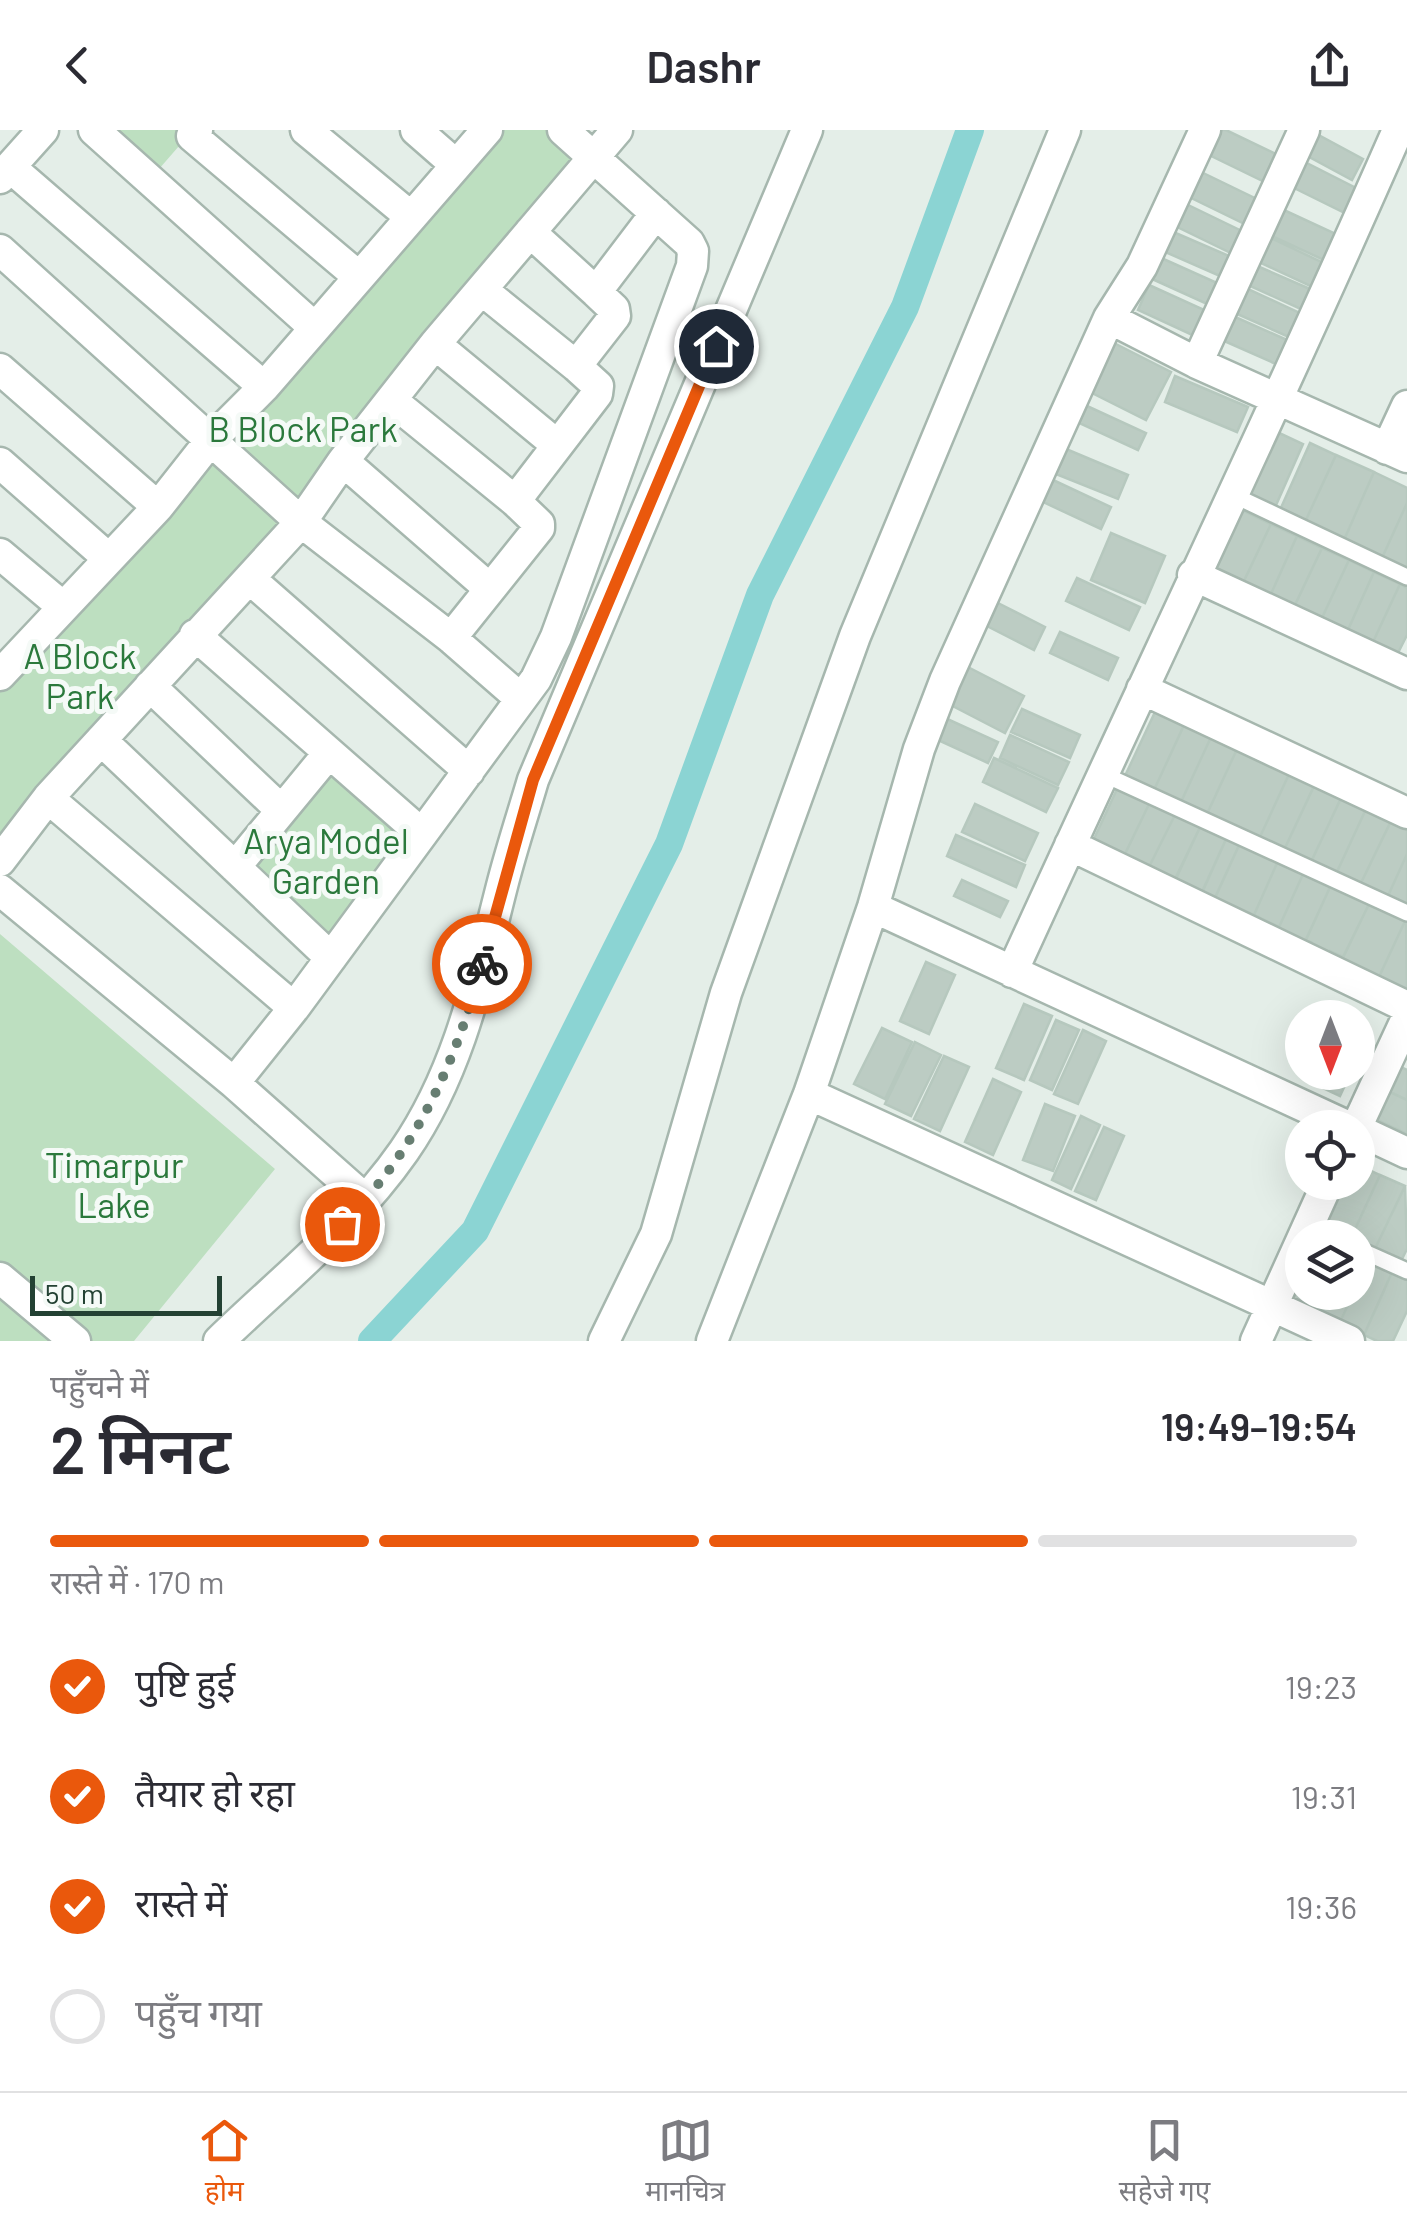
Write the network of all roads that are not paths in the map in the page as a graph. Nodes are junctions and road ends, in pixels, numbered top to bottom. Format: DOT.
graph roads {
  1 [pos="43,130"];
  2 [pos="94,130"];
  3 [pos="197,130"];
  4 [pos="306,130"];
  5 [pos="416,130"];
  6 [pos="486,130"];
  7 [pos="563,130"];
  8 [pos="617,130"];
  9 [pos="808,130"];
  10 [pos="1065,130"];
  11 [pos="1205,130"];
  12 [pos="1304,130"];
  13 [pos="1398,130"];
  14 [pos="592,156"];
  15 [pos="456,165"];
  16 [pos="5,172"];
  17 [pos="656,213"];
  18 [pos="411,218"];
  19 [pos="530,232"];
  20 [pos="0,250"];
  21 [pos="359,277"];
  22 [pos="482,290"];
  23 [pos="596,292"];
  24 [pos="1109,318"];
  25 [pos="315,328"];
  26 [pos="436,344"];
  27 [pos="1197,362"];
  28 [pos="576,366"];
  29 [pos="0,369"];
  30 [pos="264,387"];
  31 [pos="391,400"];
  32 [pos="1279,400"];
  33 [pos="1407,406"];
  34 [pos="210,441"];
  35 [pos="557,445"];
  36 [pos="1397,453"];
  37 [pos="343,460"];
  38 [pos="0,463"];
  39 [pos="1230,494"];
  40 [pos="514,501"];
  41 [pos="158,507"];
  42 [pos="301,522"];
  43 [pos="0,554"];
  44 [pos="108,558"];
  45 [pos="1194,574"];
  46 [pos="1407,577"];
  47 [pos="250,579"];
  48 [pos="490,589"];
  49 [pos="63,607"];
  50 [pos="195,636"];
  51 [pos="451,638"];
  52 [pos="3,665"];
  53 [pos="1407,674"];
  54 [pos="150,686"];
  55 [pos="1142,689"];
  56 [pos="521,699"];
  57 [pos="101,740"];
  58 [pos="329,752"];
  59 [pos="469,771"];
  60 [pos="1103,774"];
  61 [pos="48,798"];
  62 [pos="281,810"];
  63 [pos="1407,813"];
  64 [pos="422,834"];
  65 [pos="1070,845"];
  66 [pos="0,860"];
  67 [pos="236,866"];
  68 [pos="0,890"];
  69 [pos="873,908"];
  70 [pos="1407,913"];
  71 [pos="332,958"];
  72 [pos="1012,972"];
  73 [pos="1407,1007"];
  74 [pos="294,1008"];
  75 [pos="1407,1018"];
  76 [pos="234,1083"];
  77 [pos="809,1094"];
  78 [pos="1313,1110"];
  79 [pos="1364,1110"];
  80 [pos="1375,1138"];
  81 [pos="1407,1153"];
  82 [pos="366,1200"];
  83 [pos="1375,1257"];
  84 [pos="1407,1272"];
  85 [pos="0,1278"];
  86 [pos="1285,1288"];
  87 [pos="1273,1307"];
  88 [pos="75,1341"];
  89 [pos="219,1341"];
  90 [pos="604,1341"];
  91 [pos="712,1341"];
  92 [pos="1256,1341"];
  93 [pos="1349,1341"];
  1 -- 16 [label="street"];
  2 -- 25 [label="street"];
  3 -- 21 [label="street"];
  4 -- 18 [label="street"];
  5 -- 15 [label="street"];
  6 -- 15 [label="street"];
  7 -- 14 [label="street"];
  8 -- 14 [label="street"];
  9 -- 82 [label="street"];
  10 -- 90 [label="street"];
  11 -- 24 [label="street"];
  12 -- 27 [label="street"];
  13 -- 32 [label="street"];
  14 -- 17 [label="street"];
  14 -- 19 [label="street"];
  15 -- 18 [label="street"];
  16 -- 30 [label="street"];
  17 -- 23 [label="street"];
  17 -- 56 [label="street"];
  18 -- 21 [label="street"];
  19 -- 22 [label="street"];
  19 -- 23 [label="street"];
  20 -- 34 [label="street"];
  21 -- 25 [label="street"];
  22 -- 26 [label="street"];
  22 -- 28 [label="street"];
  23 -- 28 [label="street"];
  24 -- 27 [label="street"];
  24 -- 69 [label="street"];
  25 -- 30 [label="street"];
  26 -- 31 [label="street"];
  26 -- 35 [label="street"];
  27 -- 32 [label="street"];
  28 -- 35 [label="street"];
  29 -- 41 [label="street"];
  30 -- 34 [label="street"];
  31 -- 37 [label="street"];
  31 -- 40 [label="street"];
  32 -- 36 [label="street"];
  32 -- 39 [label="street"];
  33 -- 36 [label="street"];
  34 -- 41 [label="street"];
  34 -- 42 [label="street"];
  35 -- 40 [label="street"];
  37 -- 42 [label="street"];
  37 -- 48 [label="street"];
  38 -- 44 [label="street"];
  39 -- 45 [label="street"];
  39 -- 46 [label="lane"];
  40 -- 48 [label="street"];
  41 -- 44 [label="street"];
  42 -- 47 [label="street"];
  42 -- 51 [label="street"];
  43 -- 49 [label="street"];
  44 -- 49 [label="street"];
  45 -- 53 [label="street"];
  45 -- 55 [label="street"];
  47 -- 50 [label="street"];
  47 -- 59 [label="street"];
  48 -- 51 [label="street"];
  49 -- 52 [label="street"];
  50 -- 54 [label="street"];
  50 -- 58 [label="street"];
  51 -- 56 [label="street"];
  54 -- 57 [label="street"];
  54 -- 62 [label="street"];
  55 -- 60 [label="street"];
  55 -- 63 [label="street"];
  56 -- 59 [label="street"];
  57 -- 61 [label="street"];
  57 -- 67 [label="street"];
  58 -- 62 [label="street"];
  58 -- 64 [label="street"];
  59 -- 64 [label="street"];
  60 -- 65 [label="street"];
  60 -- 70 [label="lane"];
  61 -- 66 [label="street"];
  61 -- 74 [label="street"];
  62 -- 67 [label="street"];
  64 -- 71 [label="street"];
  65 -- 72 [label="street"];
  65 -- 73 [label="street"];
  67 -- 71 [label="street"];
  68 -- 76 [label="street"];
  69 -- 72 [label="street"];
  69 -- 77 [label="street"];
  71 -- 74 [label="street"];
  72 -- 78 [label="street"];
  74 -- 76 [label="street"];
  75 -- 79 [label="street"];
  76 -- 82 [label="street"];
  77 -- 87 [label="street"];
  77 -- 91 [label="street"];
  80 -- 81 [label="street"];
  82 -- 89 [label="street"];
  83 -- 84 [label="lane"];
  85 -- 88 [label="street"];
  86 -- 87 [label="street"];
  87 -- 92 [label="street"];
  87 -- 93 [label="street"];
}
